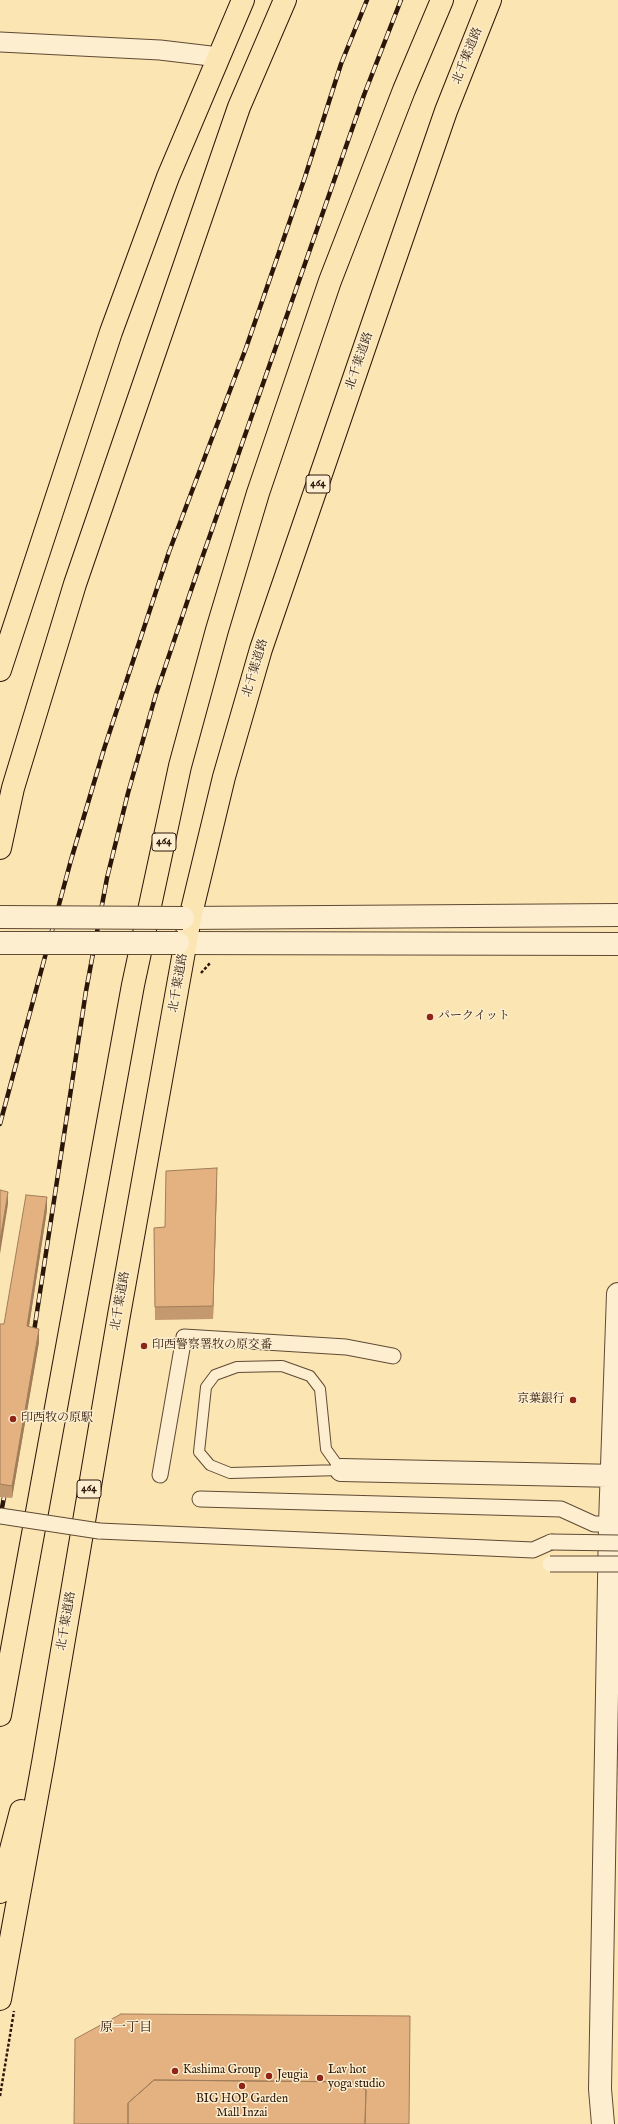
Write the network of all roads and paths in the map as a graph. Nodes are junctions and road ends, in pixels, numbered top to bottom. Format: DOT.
graph roads {
  1 [pos="243,0"];
  2 [pos="285,0"];
  3 [pos="442,0"];
  4 [pos="490,0"];
  5 [pos="0,42"];
  6 [pos="219,57"];
  7 [pos="0,670"];
  8 [pos="0,848"];
  9 [pos="618,916"];
  10 [pos="0,917"];
  11 [pos="186,918"];
  12 [pos="0,943"];
  13 [pos="182,943"];
  14 [pos="618,944"];
  15 [pos="618,1294"];
  16 [pos="393,1356"];
  17 [pos="342,1470"];
  18 [pos="160,1475"];
  19 [pos="615,1476"];
  20 [pos="200,1498"];
  21 [pos="0,1516"];
  22 [pos="615,1531"];
  23 [pos="534,1550"];
  24 [pos="618,1564"];
  25 [pos="0,1715"];
  26 [pos="43,1762"];
  27 [pos="0,1892"];
  28 [pos="0,1999"];
  29 [pos="603,2124"];
  1 -- 6 [label="highway"];
  2 -- 8 [label="highway"];
  3 -- 25 [label="highway, 464"];
  4 -- 11 [label="highway, 北千葉道路 / 464"];
  5 -- 6 [label="street"];
  6 -- 7 [label="highway"];
  9 -- 11 [label="street"];
  10 -- 11 [label="street, bridge"];
  11 -- 13 [label="highway, 北千葉道路 / 464"];
  12 -- 13 [label="street, bridge"];
  13 -- 14 [label="street"];
  13 -- 26 [label="highway, 北千葉道路 / 464"];
  15 -- 19 [label="street"];
  16 -- 18 [label="street"];
  17 -- 17 [label="lane"];
  17 -- 19 [label="street"];
  19 -- 22 [label="street"];
  20 -- 22 [label="street"];
  21 -- 23 [label="street, bridge"];
  22 -- 23 [label="street, bridge"];
  22 -- 29 [label="street"];
  23 -- 24 [label="street, bridge"];
  26 -- 27 [label="highway"];
  26 -- 28 [label="highway, 北千葉道路 / 464"];
}
